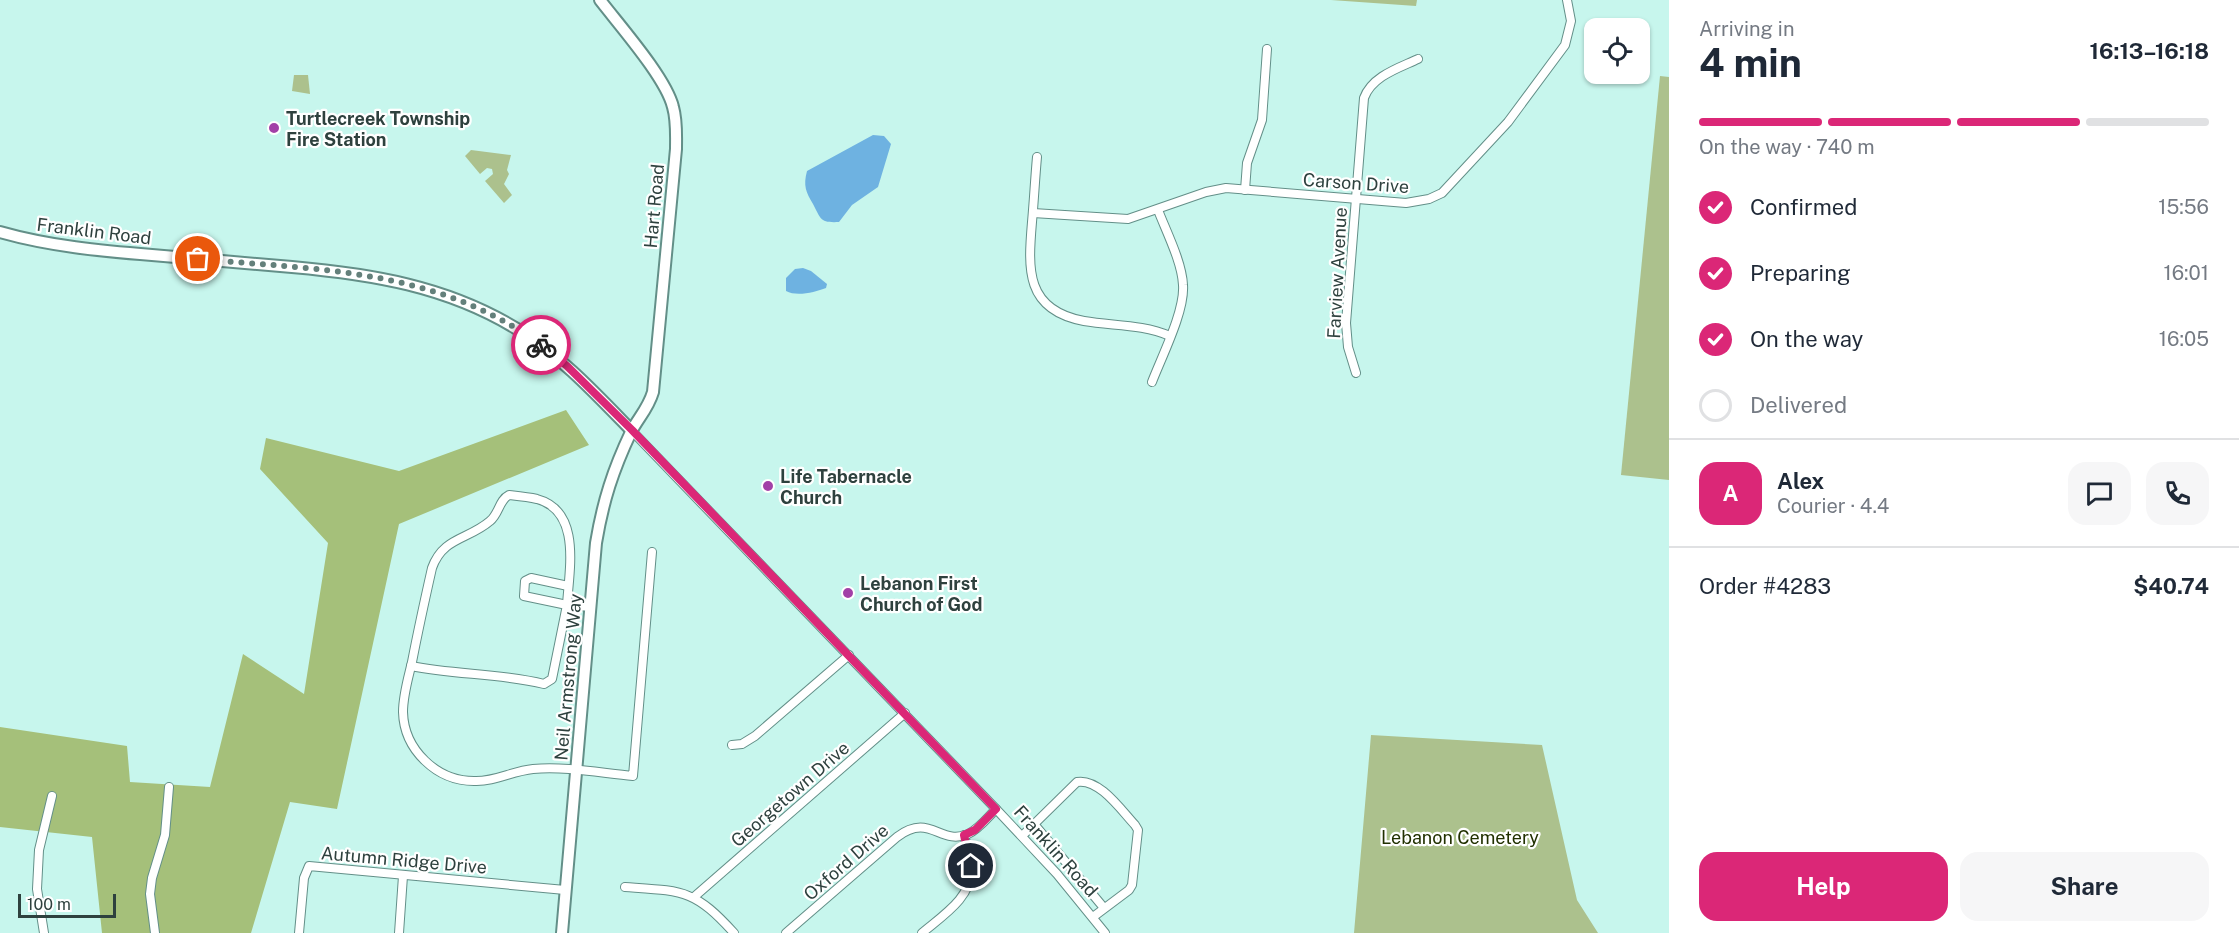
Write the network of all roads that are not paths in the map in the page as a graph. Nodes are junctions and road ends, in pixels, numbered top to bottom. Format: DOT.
graph roads {
  1 [pos="600,0"];
  2 [pos="1567,0"];
  3 [pos="1268,49"];
  4 [pos="1418,59"];
  5 [pos="1037,157"];
  6 [pos="1245,190"];
  7 [pos="1356,199"];
  8 [pos="1158,210"];
  9 [pos="1033,213"];
  10 [pos="0,232"];
  11 [pos="1170,336"];
  12 [pos="1356,373"];
  13 [pos="1152,382"];
  14 [pos="632,430"];
  15 [pos="652,552"];
  16 [pos="568,586"];
  17 [pos="567,605"];
  18 [pos="591,607"];
  19 [pos="849,655"];
  20 [pos="411,666"];
  21 [pos="905,713"];
  22 [pos="732,745"];
  23 [pos="576,771"];
  24 [pos="169,787"];
  25 [pos="52,796"];
  26 [pos="996,809"];
  27 [pos="1034,824"];
  28 [pos="964,835"];
  29 [pos="1022,836"];
  30 [pos="403,876"];
  31 [pos="625,887"];
  32 [pos="566,890"];
  33 [pos="694,897"];
  34 [pos="1104,908"];
  35 [pos="1093,917"];
  36 [pos="44,933"];
  37 [pos="155,933"];
  38 [pos="299,933"];
  39 [pos="399,933"];
  40 [pos="562,933"];
  41 [pos="734,933"];
  42 [pos="786,933"];
  43 [pos="922,933"];
  44 [pos="1105,933"];
  1 -- 14 [label="main road, Hart Road"];
  2 -- 7 [label="street, Carson Drive"];
  3 -- 6 [label="street"];
  4 -- 7 [label="street, Farview Avenue"];
  5 -- 9 [label="street"];
  6 -- 7 [label="street, Carson Drive"];
  6 -- 8 [label="street, Carson Drive"];
  7 -- 12 [label="street, Farview Avenue"];
  8 -- 9 [label="street, Carson Drive"];
  8 -- 11 [label="street"];
  9 -- 11 [label="street"];
  10 -- 14 [label="main road, Franklin Road"];
  11 -- 13 [label="street"];
  14 -- 18 [label="main road, Neil Armstrong Way"];
  14 -- 19 [label="street, Franklin Road"];
  15 -- 23 [label="street"];
  16 -- 17 [label="street"];
  16 -- 17 [label="street"];
  16 -- 20 [label="street"];
  17 -- 18 [label="street"];
  17 -- 20 [label="street"];
  18 -- 23 [label="main road, Neil Armstrong Way"];
  19 -- 21 [label="street, Franklin Road"];
  19 -- 22 [label="street"];
  20 -- 23 [label="street"];
  21 -- 26 [label="street, Franklin Road"];
  21 -- 33 [label="street, Georgetown Drive"];
  23 -- 32 [label="main road, Neil Armstrong Way"];
  24 -- 37 [label="street"];
  25 -- 36 [label="street"];
  26 -- 28 [label="street"];
  26 -- 29 [label="street, Franklin Road"];
  27 -- 29 [label="street"];
  27 -- 34 [label="street"];
  27 -- 34 [label="street"];
  28 -- 42 [label="street, Oxford Drive"];
  28 -- 43 [label="street"];
  29 -- 35 [label="street, Franklin Road"];
  30 -- 32 [label="street, Autumn Ridge Drive"];
  30 -- 38 [label="street, Autumn Ridge Drive"];
  30 -- 39 [label="street"];
  31 -- 33 [label="street"];
  32 -- 40 [label="main road, Neil Armstrong Way"];
  33 -- 41 [label="street"];
  34 -- 35 [label="street"];
  35 -- 44 [label="street, Franklin Road"];
}
